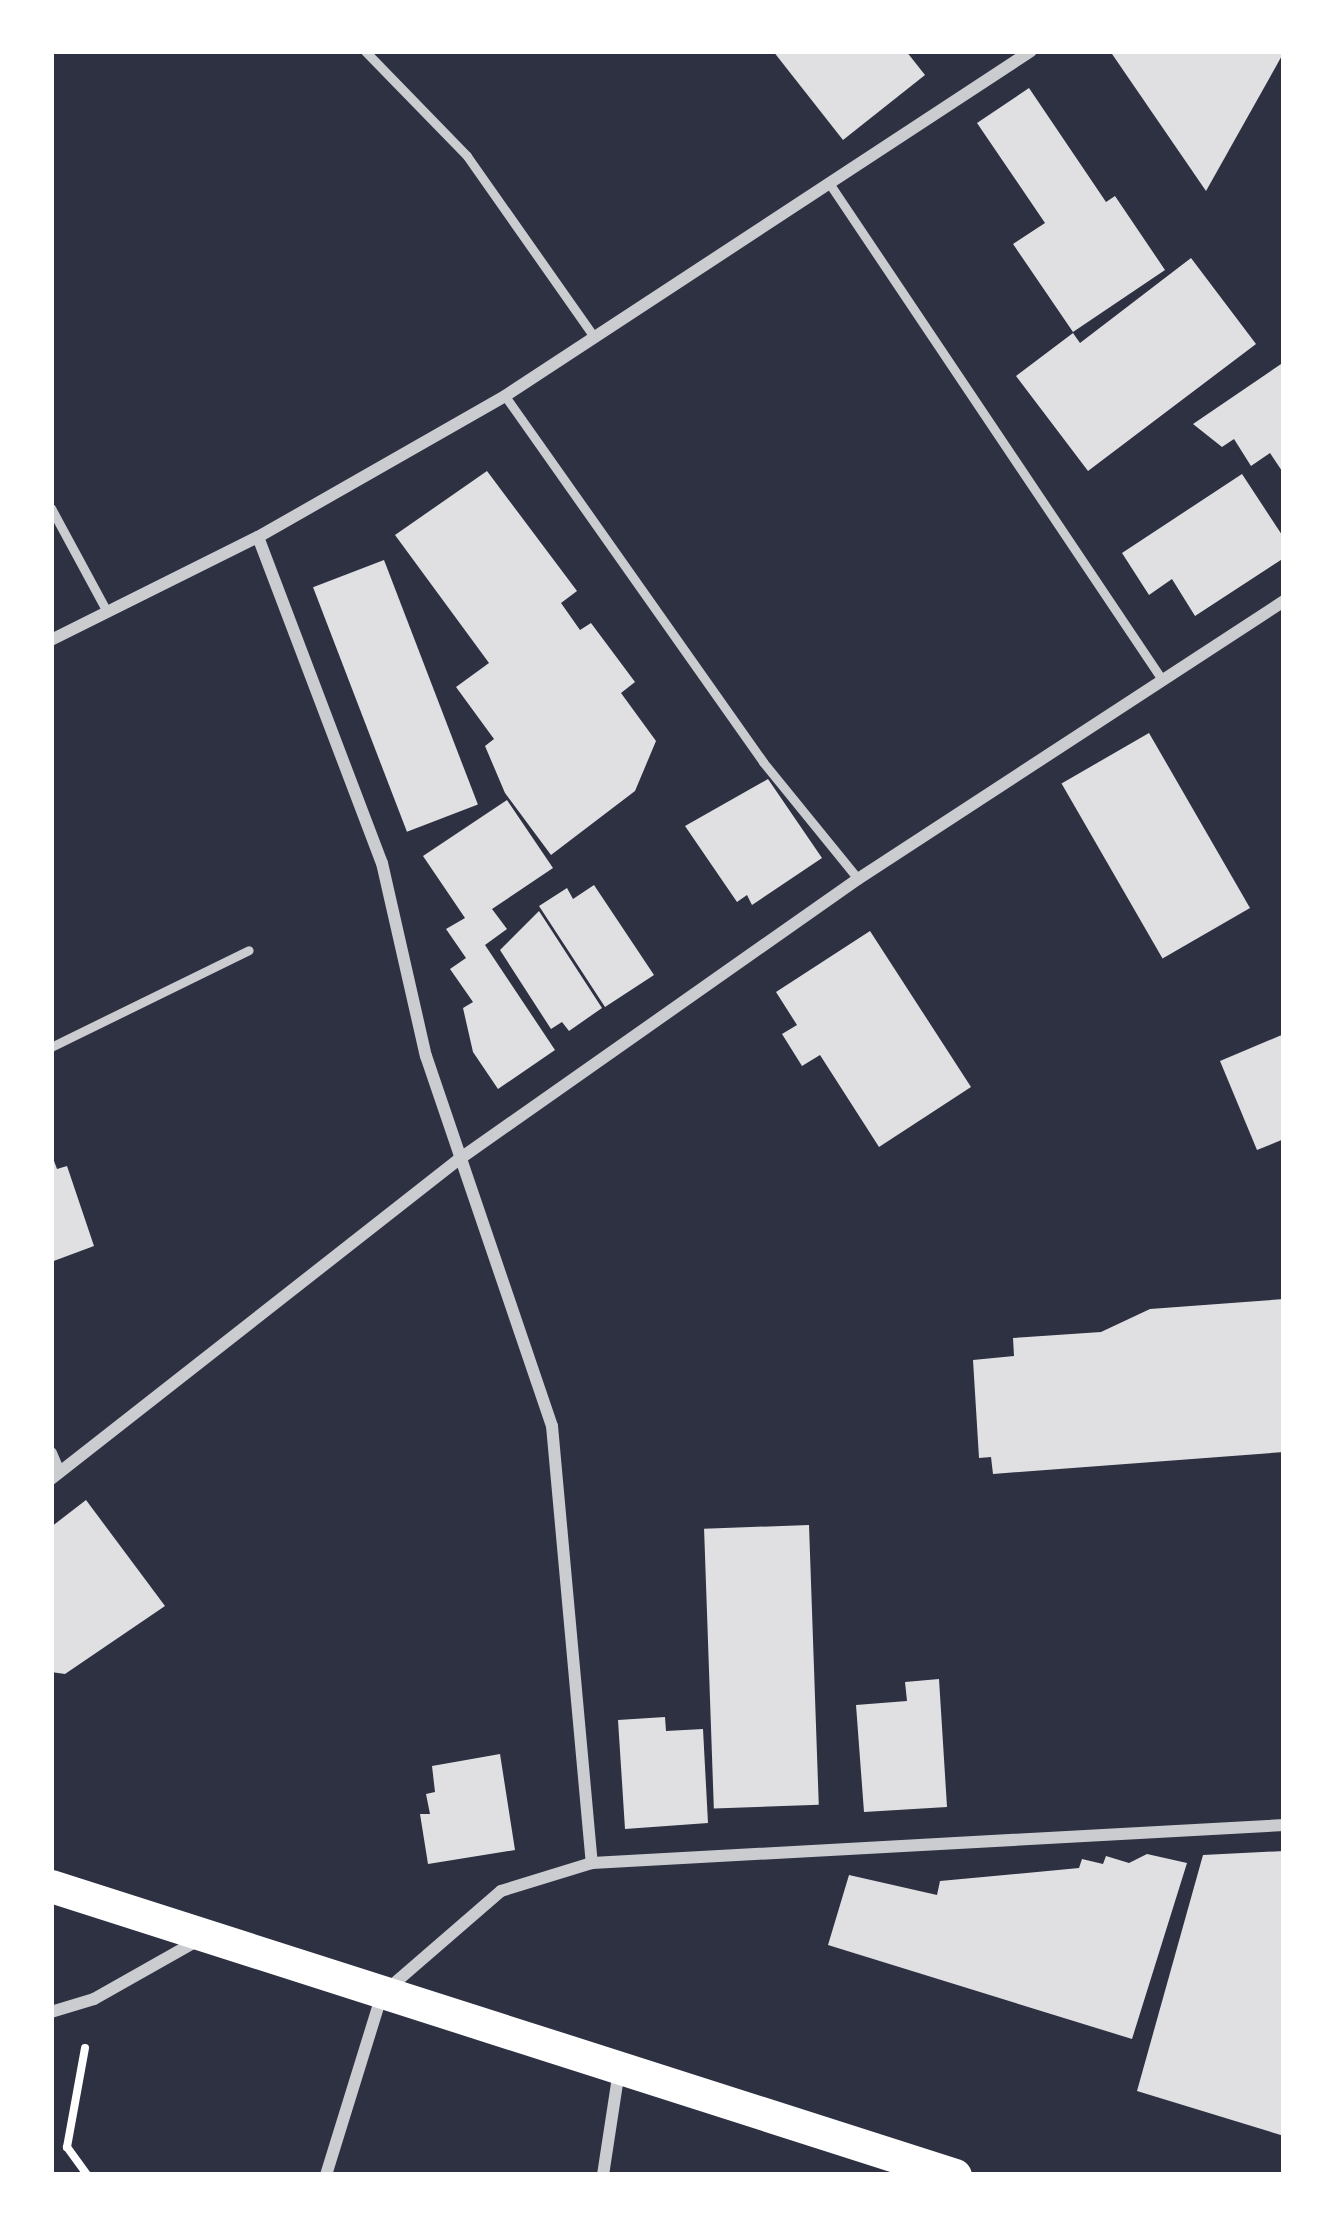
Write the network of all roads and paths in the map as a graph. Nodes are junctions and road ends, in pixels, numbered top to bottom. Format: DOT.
graph roads {
  1 [pos="365,51"];
  2 [pos="1031,51"];
  3 [pos="829,183"];
  4 [pos="594,337"];
  5 [pos="505,396"];
  6 [pos="51,508"];
  7 [pos="258,537"];
  8 [pos="1284,601"];
  9 [pos="105,608"];
  10 [pos="51,640"];
  11 [pos="1161,678"];
  12 [pos="858,879"];
  13 [pos="249,950"];
  14 [pos="51,1047"];
  15 [pos="458,1160"];
  16 [pos="51,1453"];
  17 [pos="55,1476"];
  18 [pos="1284,1825"];
  19 [pos="592,1863"];
  20 [pos="51,1886"];
  21 [pos="208,1935"];
  22 [pos="382,1994"];
  23 [pos="94,1999"];
  24 [pos="51,2012"];
  25 [pos="619,2069"];
  26 [pos="87,2175"];
  27 [pos="326,2175"];
  28 [pos="603,2175"];
  29 [pos="955,2175"];
  1 -- 4 [label="lane"];
  2 -- 3 [label="street"];
  3 -- 4 [label="street"];
  3 -- 11 [label="lane"];
  4 -- 5 [label="street"];
  5 -- 7 [label="street"];
  5 -- 12 [label="lane"];
  6 -- 9 [label="lane"];
  7 -- 9 [label="street"];
  7 -- 15 [label="street"];
  8 -- 11 [label="street"];
  9 -- 10 [label="street"];
  11 -- 12 [label="street"];
  12 -- 15 [label="street"];
  13 -- 14 [label="lane"];
  15 -- 17 [label="street"];
  15 -- 19 [label="street"];
  16 -- 17 [label="street"];
  18 -- 19 [label="street"];
  19 -- 22 [label="street"];
  20 -- 21 [label="highway"];
  21 -- 22 [label="highway"];
  21 -- 23 [label="street"];
  22 -- 25 [label="highway"];
  22 -- 27 [label="street"];
  23 -- 24 [label="street"];
  23 -- 26 [label="path"];
  25 -- 28 [label="street"];
  25 -- 29 [label="highway"];
}
